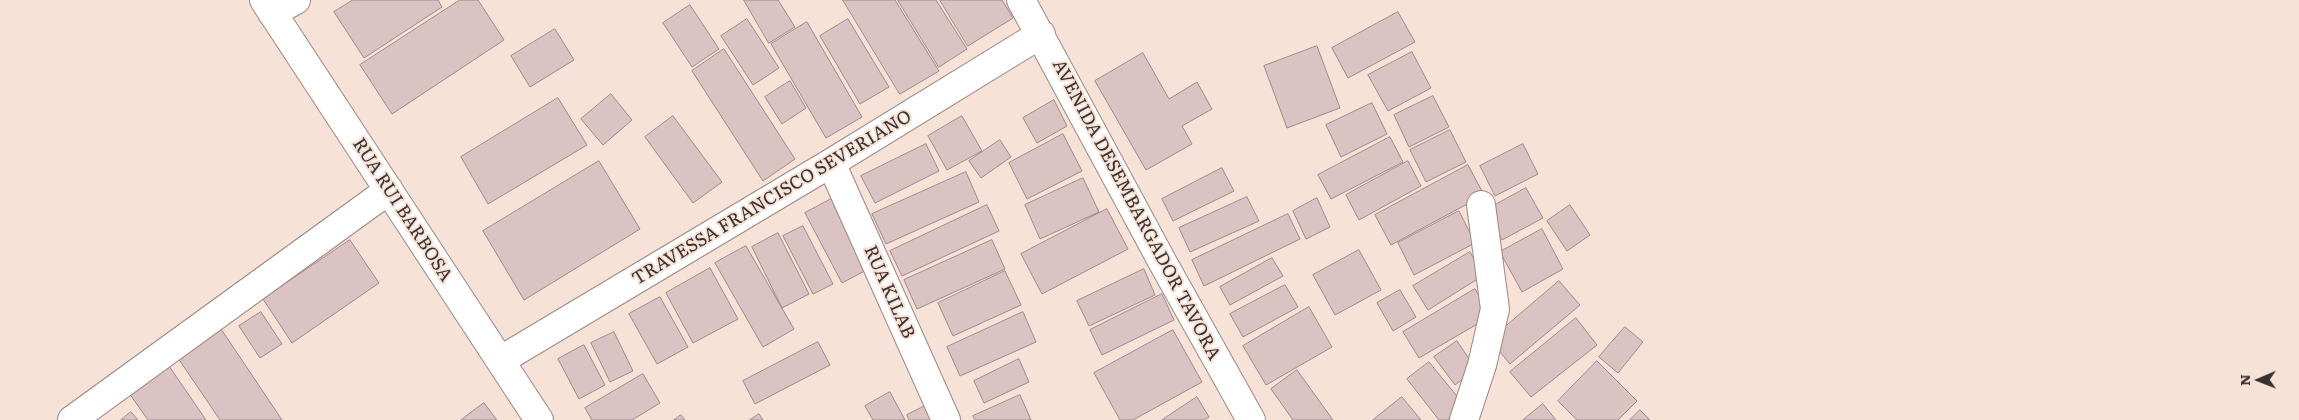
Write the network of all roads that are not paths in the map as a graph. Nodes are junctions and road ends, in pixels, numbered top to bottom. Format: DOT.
graph roads {
  1 [pos="296,0"];
  2 [pos="1021,0"];
  3 [pos="268,6"];
  4 [pos="1041,34"];
  5 [pos="831,163"];
  6 [pos="389,190"];
  7 [pos="1481,205"];
  8 [pos="501,360"];
  9 [pos="72,420"];
  10 [pos="539,420"];
  11 [pos="946,420"];
  12 [pos="1251,420"];
  13 [pos="1464,420"];
  1 -- 3 [label="street"];
  2 -- 4 [label="street, AVENIDA DESEMBARGADOR TAVORA"];
  3 -- 6 [label="street, RUA RUI BARBOSA"];
  4 -- 5 [label="street, TRAVESSA FRANCISCO SEVERIANO"];
  4 -- 12 [label="street, AVENIDA DESEMBARGADOR TAVORA"];
  5 -- 8 [label="street, TRAVESSA FRANCISCO SEVERIANO"];
  5 -- 11 [label="street, RUA KILAB"];
  6 -- 8 [label="street, RUA RUI BARBOSA"];
  6 -- 9 [label="street"];
  7 -- 13 [label="street"];
  8 -- 10 [label="street, RUA RUI BARBOSA"];
}
